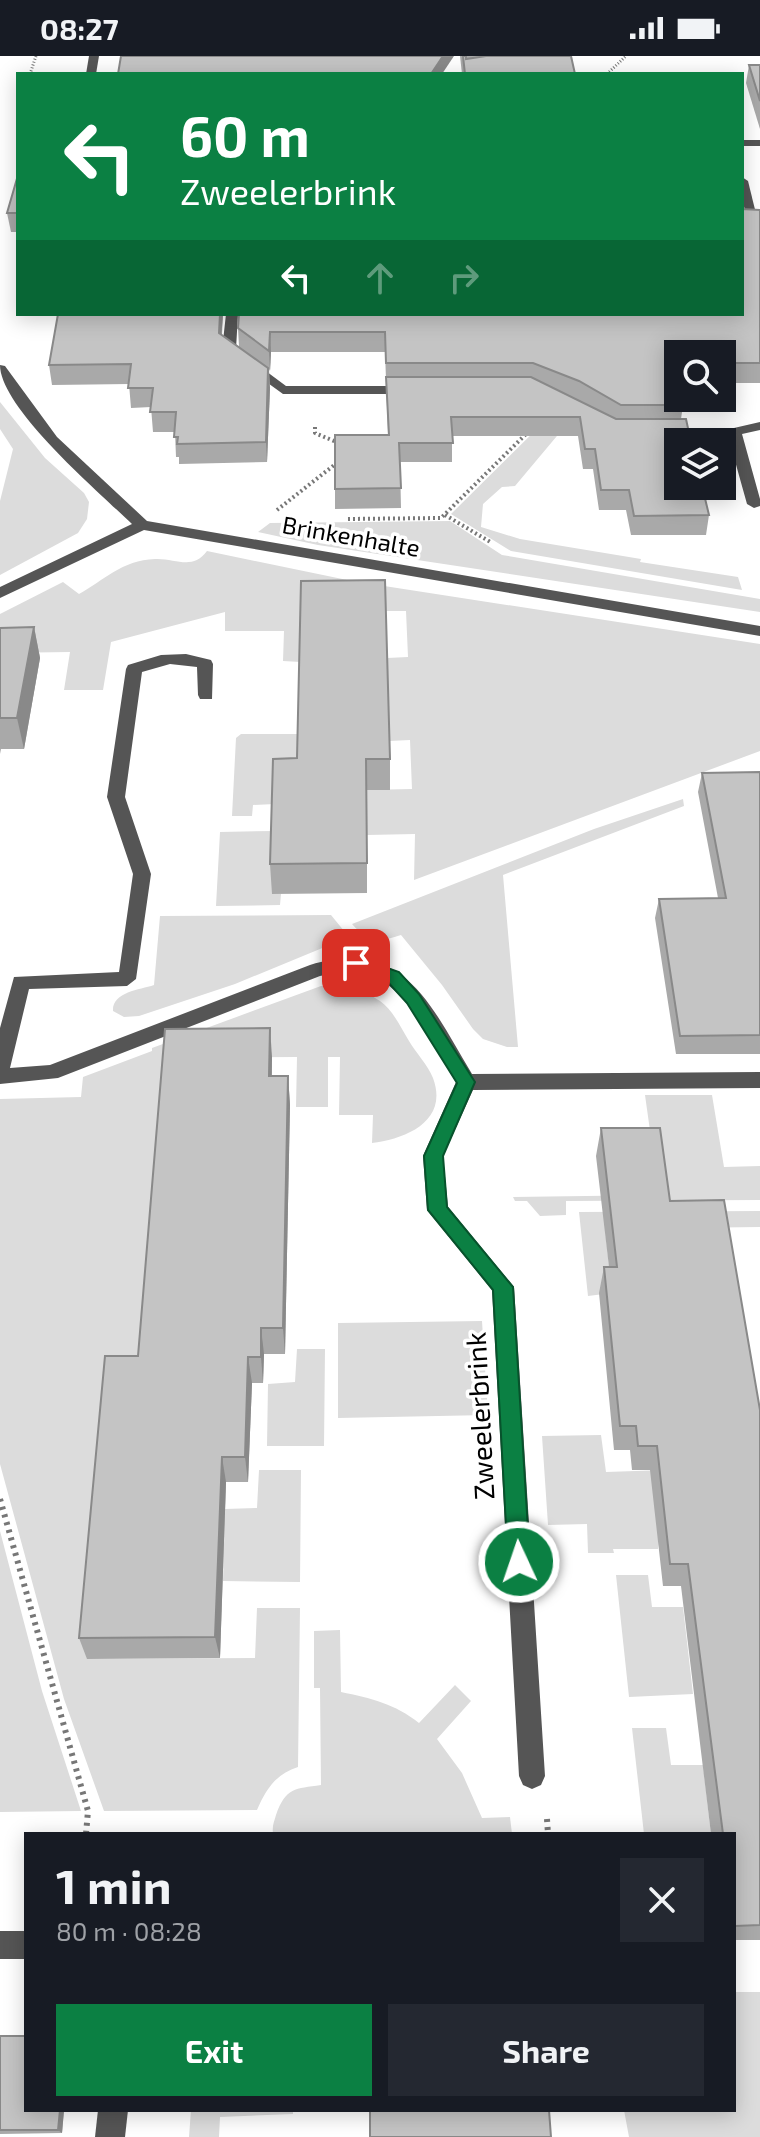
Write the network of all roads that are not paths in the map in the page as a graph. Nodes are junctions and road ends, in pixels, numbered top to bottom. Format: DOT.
graph roads {
  1 [pos="744,198"];
  2 [pos="755,223"];
  3 [pos="232,316"];
  4 [pos="0,369"];
  5 [pos="424,390"];
  6 [pos="760,426"];
  7 [pos="645,432"];
  8 [pos="664,432"];
  9 [pos="736,432"];
  10 [pos="736,439"];
  11 [pos="754,504"];
  12 [pos="142,525"];
  13 [pos="0,593"];
  14 [pos="760,631"];
  15 [pos="206,695"];
  16 [pos="0,1068"];
  17 [pos="0,1076"];
  18 [pos="760,1080"];
  19 [pos="466,1082"];
  20 [pos="532,1776"];
  21 [pos="0,1945"];
  22 [pos="24,1945"];
  23 [pos="113,2112"];
  24 [pos="110,2137"];
  1 -- 2 [label="street"];
  3 -- 5 [label="street"];
  4 -- 12 [label="street"];
  6 -- 9 [label="street"];
  7 -- 8 [label="street"];
  10 -- 11 [label="street"];
  12 -- 13 [label="street"];
  12 -- 14 [label="street, Brinkenhalte"];
  15 -- 16 [label="street"];
  17 -- 19 [label="street"];
  18 -- 19 [label="street"];
  19 -- 20 [label="street, Zweelerbrink"];
  21 -- 22 [label="street"];
  23 -- 24 [label="street"];
}
